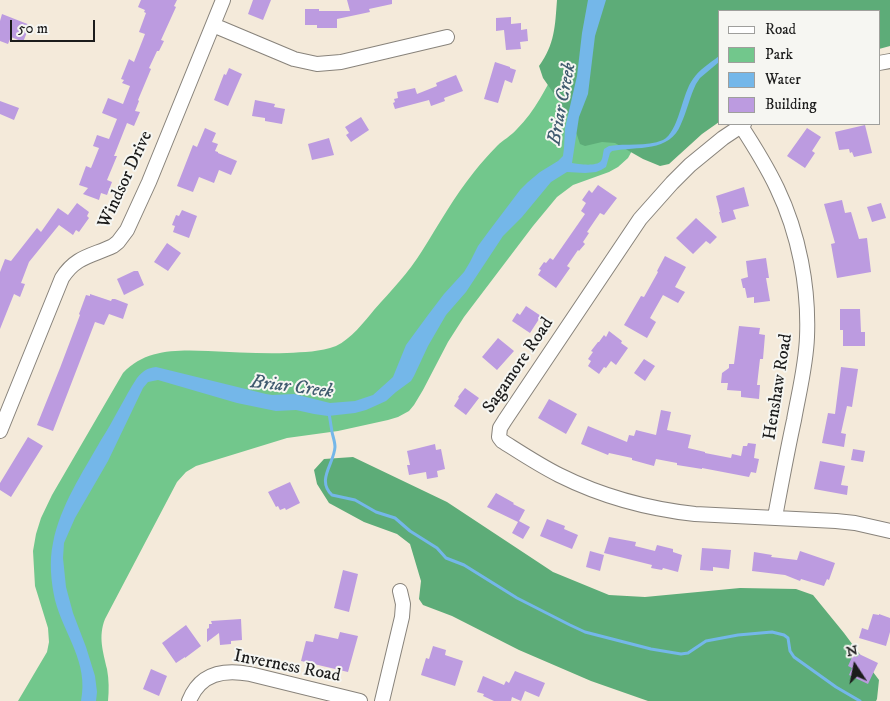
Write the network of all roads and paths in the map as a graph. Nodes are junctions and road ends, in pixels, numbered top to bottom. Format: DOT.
graph roads {
  1 [pos="223,0"];
  2 [pos="213,25"];
  3 [pos="447,37"];
  4 [pos="743,125"];
  5 [pos="0,431"];
  6 [pos="776,517"];
  7 [pos="890,531"];
  8 [pos="400,591"];
  9 [pos="188,701"];
  10 [pos="360,701"];
  11 [pos="382,701"];
  1 -- 2 [label="street, Windsor Drive"];
  2 -- 3 [label="street"];
  2 -- 5 [label="street, Windsor Drive"];
  4 -- 6 [label="street, Henshaw Road"];
  4 -- 6 [label="street, Sagamore Road"];
  6 -- 7 [label="street, Sagamore Road"];
  8 -- 11 [label="street"];
  9 -- 10 [label="street, Inverness Road"];
}
